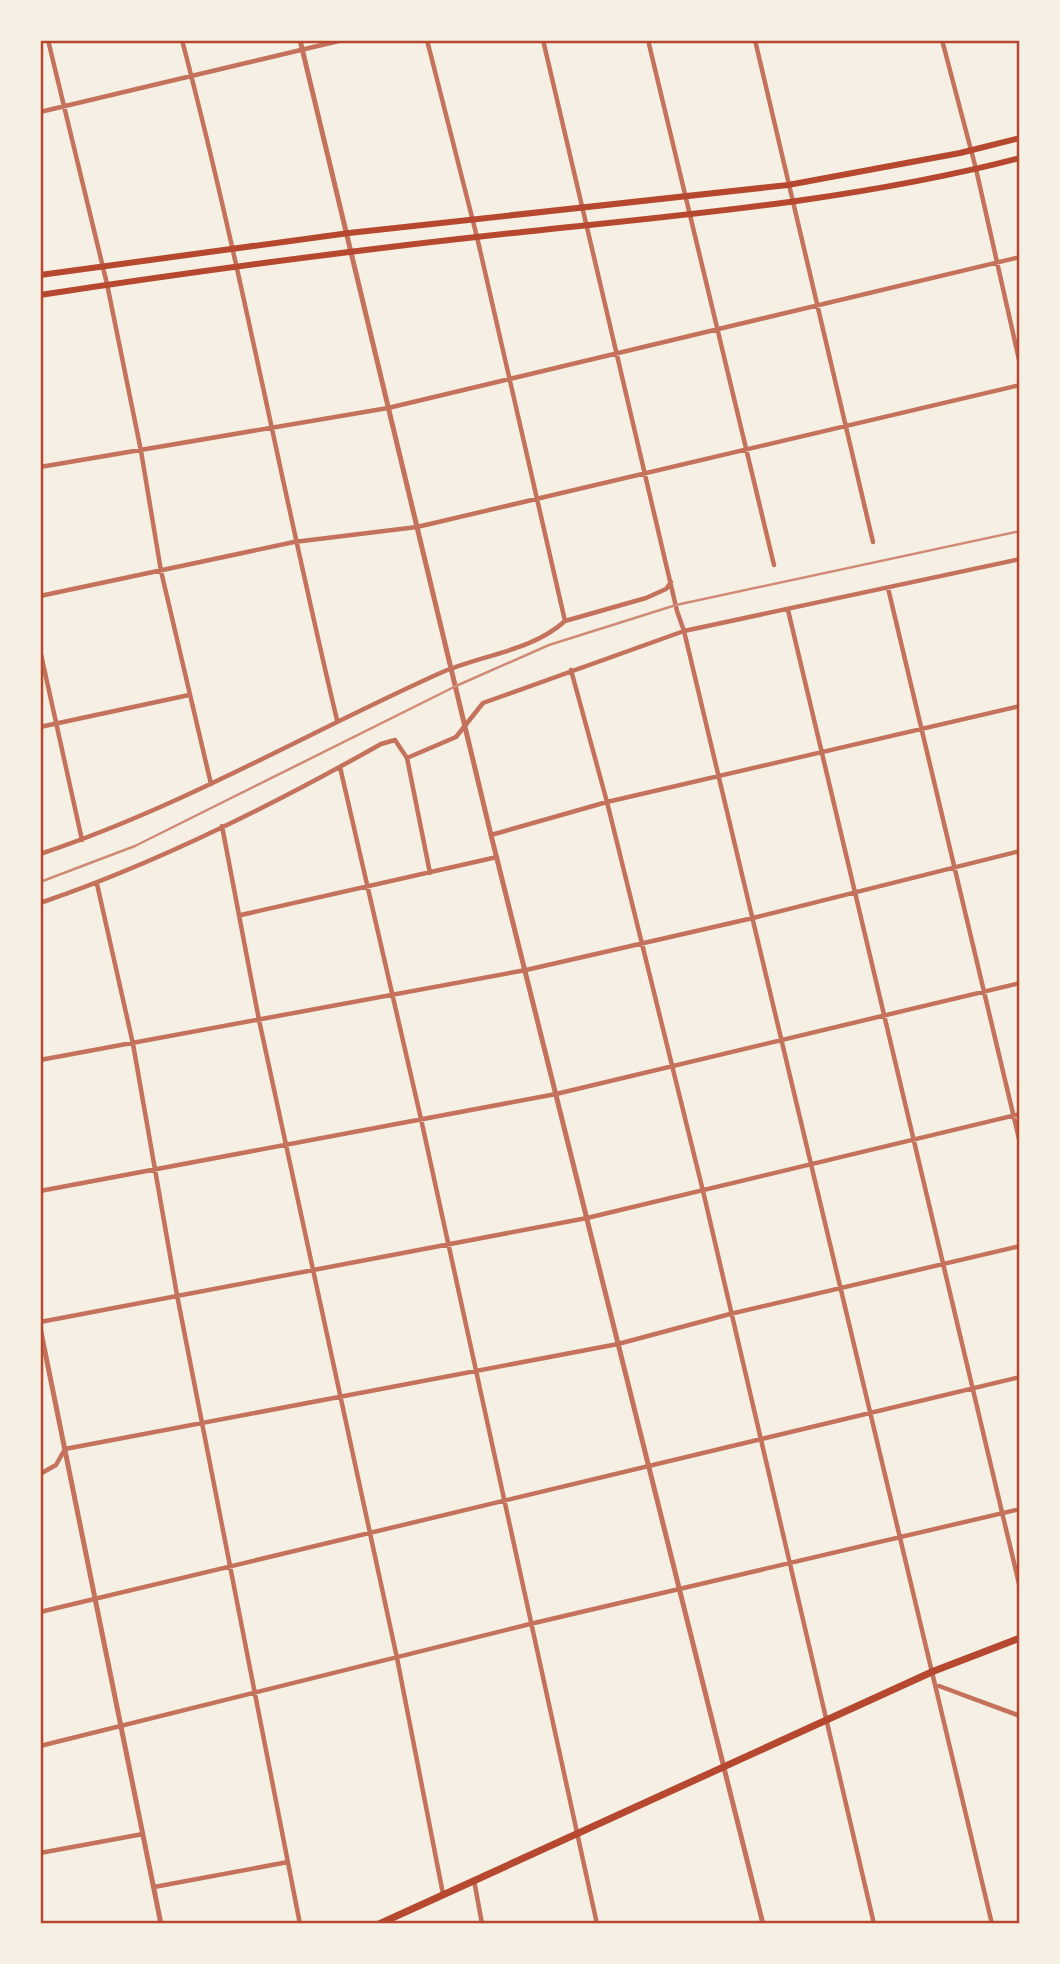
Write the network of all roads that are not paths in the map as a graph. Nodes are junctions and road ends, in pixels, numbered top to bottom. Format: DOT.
graph roads {
  1 [pos="48,40"];
  2 [pos="183,40"];
  3 [pos="300,40"];
  4 [pos="343,40"];
  5 [pos="427,40"];
  6 [pos="543,40"];
  7 [pos="648,40"];
  8 [pos="755,40"];
  9 [pos="942,40"];
  10 [pos="303,50"];
  11 [pos="192,77"];
  12 [pos="65,106"];
  13 [pos="40,112"];
  14 [pos="1020,138"];
  15 [pos="971,150"];
  16 [pos="1020,158"];
  17 [pos="975,169"];
  18 [pos="788,185"];
  19 [pos="687,196"];
  20 [pos="793,202"];
  21 [pos="584,206"];
  22 [pos="691,214"];
  23 [pos="472,221"];
  24 [pos="588,225"];
  25 [pos="349,233"];
  26 [pos="477,237"];
  27 [pos="235,250"];
  28 [pos="353,252"];
  29 [pos="1020,257"];
  30 [pos="998,263"];
  31 [pos="103,266"];
  32 [pos="239,267"];
  33 [pos="40,275"];
  34 [pos="107,285"];
  35 [pos="40,295"];
  36 [pos="818,305"];
  37 [pos="716,327"];
  38 [pos="618,351"];
  39 [pos="1020,364"];
  40 [pos="509,380"];
  41 [pos="1020,386"];
  42 [pos="387,408"];
  43 [pos="848,425"];
  44 [pos="270,430"];
  45 [pos="747,450"];
  46 [pos="141,451"];
  47 [pos="40,467"];
  48 [pos="646,474"];
  49 [pos="537,500"];
  50 [pos="417,527"];
  51 [pos="295,542"];
  52 [pos="873,542"];
  53 [pos="1020,559"];
  54 [pos="774,565"];
  55 [pos="161,571"];
  56 [pos="671,582"];
  57 [pos="888,588"];
  58 [pos="40,596"];
  59 [pos="788,610"];
  60 [pos="565,621"];
  61 [pos="684,631"];
  62 [pos="40,650"];
  63 [pos="452,667"];
  64 [pos="571,670"];
  65 [pos="189,695"];
  66 [pos="1020,706"];
  67 [pos="337,720"];
  68 [pos="57,724"];
  69 [pos="465,725"];
  70 [pos="40,727"];
  71 [pos="921,730"];
  72 [pos="821,753"];
  73 [pos="407,758"];
  74 [pos="340,767"];
  75 [pos="719,775"];
  76 [pos="211,784"];
  77 [pos="607,802"];
  78 [pos="222,826"];
  79 [pos="491,835"];
  80 [pos="82,841"];
  81 [pos="1020,851"];
  82 [pos="40,855"];
  83 [pos="497,857"];
  84 [pos="954,868"];
  85 [pos="430,873"];
  86 [pos="97,884"];
  87 [pos="366,887"];
  88 [pos="854,893"];
  89 [pos="40,903"];
  90 [pos="241,915"];
  91 [pos="753,918"];
  92 [pos="643,943"];
  93 [pos="526,970"];
  94 [pos="1020,983"];
  95 [pos="983,992"];
  96 [pos="390,994"];
  97 [pos="884,1015"];
  98 [pos="260,1020"];
  99 [pos="783,1041"];
  100 [pos="133,1044"];
  101 [pos="40,1060"];
  102 [pos="671,1068"];
  103 [pos="556,1094"];
  104 [pos="1017,1115"];
  105 [pos="421,1119"];
  106 [pos="915,1139"];
  107 [pos="1020,1143"];
  108 [pos="287,1146"];
  109 [pos="812,1163"];
  110 [pos="155,1169"];
  111 [pos="40,1191"];
  112 [pos="703,1191"];
  113 [pos="587,1218"];
  114 [pos="448,1245"];
  115 [pos="1020,1246"];
  116 [pos="943,1264"];
  117 [pos="315,1269"];
  118 [pos="842,1289"];
  119 [pos="177,1295"];
  120 [pos="730,1314"];
  121 [pos="40,1324"];
  122 [pos="618,1344"];
  123 [pos="474,1373"];
  124 [pos="1020,1377"];
  125 [pos="973,1388"];
  126 [pos="341,1397"];
  127 [pos="872,1412"];
  128 [pos="202,1422"];
  129 [pos="760,1440"];
  130 [pos="65,1449"];
  131 [pos="649,1467"];
  132 [pos="40,1474"];
  133 [pos="504,1502"];
  134 [pos="1020,1509"];
  135 [pos="1003,1513"];
  136 [pos="370,1534"];
  137 [pos="902,1537"];
  138 [pos="792,1564"];
  139 [pos="233,1566"];
  140 [pos="1020,1588"];
  141 [pos="679,1591"];
  142 [pos="95,1599"];
  143 [pos="40,1612"];
  144 [pos="530,1625"];
  145 [pos="1020,1637"];
  146 [pos="397,1658"];
  147 [pos="934,1671"];
  148 [pos="938,1686"];
  149 [pos="255,1691"];
  150 [pos="1020,1716"];
  151 [pos="828,1720"];
  152 [pos="121,1726"];
  153 [pos="40,1745"];
  154 [pos="724,1768"];
  155 [pos="143,1834"];
  156 [pos="577,1836"];
  157 [pos="40,1853"];
  158 [pos="288,1862"];
  159 [pos="474,1880"];
  160 [pos="154,1887"];
  161 [pos="443,1894"];
  162 [pos="161,1924"];
  163 [pos="300,1924"];
  164 [pos="379,1924"];
  165 [pos="482,1924"];
  166 [pos="597,1924"];
  167 [pos="763,1924"];
  168 [pos="874,1924"];
  169 [pos="992,1924"];
  1 -- 12 [label="street"];
  2 -- 11 [label="street"];
  3 -- 10 [label="street"];
  4 -- 10 [label="street"];
  5 -- 23 [label="street"];
  6 -- 21 [label="street"];
  7 -- 19 [label="street"];
  8 -- 18 [label="street"];
  9 -- 15 [label="street"];
  10 -- 11 [label="street"];
  10 -- 25 [label="street"];
  11 -- 12 [label="street"];
  11 -- 27 [label="street"];
  12 -- 13 [label="street"];
  12 -- 31 [label="street"];
  14 -- 15 [label="main road"];
  15 -- 17 [label="street"];
  15 -- 18 [label="main road"];
  16 -- 17 [label="main road"];
  17 -- 20 [label="main road"];
  17 -- 30 [label="street"];
  18 -- 19 [label="main road"];
  18 -- 20 [label="street"];
  19 -- 21 [label="main road"];
  19 -- 22 [label="street"];
  20 -- 22 [label="main road"];
  20 -- 36 [label="street"];
  21 -- 23 [label="main road"];
  21 -- 24 [label="street"];
  22 -- 24 [label="main road"];
  22 -- 37 [label="street"];
  23 -- 25 [label="main road"];
  23 -- 26 [label="street"];
  24 -- 26 [label="main road"];
  24 -- 38 [label="street"];
  25 -- 27 [label="main road"];
  25 -- 28 [label="street"];
  26 -- 28 [label="main road"];
  26 -- 40 [label="street"];
  27 -- 31 [label="main road"];
  27 -- 32 [label="street"];
  28 -- 32 [label="main road"];
  28 -- 42 [label="street"];
  29 -- 30 [label="street"];
  30 -- 36 [label="street"];
  30 -- 39 [label="street"];
  31 -- 33 [label="main road"];
  31 -- 34 [label="street"];
  32 -- 34 [label="main road"];
  32 -- 44 [label="street"];
  34 -- 35 [label="main road"];
  34 -- 46 [label="street"];
  36 -- 37 [label="street"];
  36 -- 43 [label="street"];
  37 -- 38 [label="street"];
  37 -- 45 [label="street"];
  38 -- 40 [label="street"];
  38 -- 48 [label="street"];
  40 -- 42 [label="street"];
  40 -- 49 [label="street"];
  41 -- 43 [label="street"];
  42 -- 44 [label="street"];
  42 -- 50 [label="street"];
  43 -- 45 [label="street"];
  43 -- 52 [label="street"];
  44 -- 46 [label="street"];
  44 -- 51 [label="street"];
  45 -- 48 [label="street"];
  45 -- 54 [label="street"];
  46 -- 47 [label="street"];
  46 -- 55 [label="street"];
  48 -- 49 [label="street"];
  48 -- 56 [label="street"];
  49 -- 50 [label="street"];
  49 -- 60 [label="street"];
  50 -- 51 [label="street"];
  50 -- 63 [label="street"];
  51 -- 55 [label="street"];
  51 -- 67 [label="street"];
  53 -- 57 [label="street"];
  55 -- 58 [label="street"];
  55 -- 65 [label="street"];
  56 -- 60 [label="street"];
  56 -- 61 [label="street"];
  57 -- 59 [label="street"];
  57 -- 71 [label="street"];
  59 -- 61 [label="street"];
  59 -- 72 [label="street"];
  60 -- 63 [label="street"];
  61 -- 64 [label="street"];
  61 -- 75 [label="street"];
  62 -- 68 [label="street"];
  63 -- 67 [label="street"];
  63 -- 69 [label="street"];
  64 -- 69 [label="street"];
  64 -- 77 [label="street"];
  65 -- 68 [label="street"];
  65 -- 76 [label="street"];
  66 -- 71 [label="street"];
  67 -- 76 [label="street"];
  68 -- 70 [label="street"];
  68 -- 80 [label="street"];
  69 -- 73 [label="street"];
  69 -- 79 [label="street"];
  71 -- 72 [label="street"];
  71 -- 84 [label="street"];
  72 -- 75 [label="street"];
  72 -- 88 [label="street"];
  73 -- 74 [label="street"];
  73 -- 85 [label="street"];
  74 -- 78 [label="street"];
  74 -- 87 [label="street"];
  75 -- 77 [label="street"];
  75 -- 91 [label="street"];
  76 -- 80 [label="street"];
  77 -- 79 [label="street"];
  77 -- 92 [label="street"];
  78 -- 86 [label="street"];
  78 -- 90 [label="street"];
  79 -- 83 [label="street"];
  80 -- 82 [label="street"];
  81 -- 84 [label="street"];
  83 -- 85 [label="street"];
  83 -- 93 [label="street"];
  84 -- 88 [label="street"];
  84 -- 95 [label="street"];
  85 -- 87 [label="street"];
  86 -- 89 [label="street"];
  86 -- 100 [label="street"];
  87 -- 90 [label="street"];
  87 -- 96 [label="street"];
  88 -- 91 [label="street"];
  88 -- 97 [label="street"];
  90 -- 98 [label="street"];
  91 -- 92 [label="street"];
  91 -- 99 [label="street"];
  92 -- 93 [label="street"];
  92 -- 102 [label="street"];
  93 -- 96 [label="street"];
  93 -- 103 [label="street"];
  94 -- 95 [label="street"];
  95 -- 97 [label="street"];
  95 -- 104 [label="street"];
  96 -- 98 [label="street"];
  96 -- 105 [label="street"];
  97 -- 99 [label="street"];
  97 -- 106 [label="street"];
  98 -- 100 [label="street"];
  98 -- 108 [label="street"];
  99 -- 102 [label="street"];
  99 -- 109 [label="street"];
  100 -- 101 [label="street"];
  100 -- 110 [label="street"];
  102 -- 103 [label="street"];
  102 -- 112 [label="street"];
  103 -- 105 [label="street"];
  103 -- 113 [label="street"];
  104 -- 106 [label="street"];
  104 -- 107 [label="street"];
  105 -- 108 [label="street"];
  105 -- 114 [label="street"];
  106 -- 109 [label="street"];
  106 -- 116 [label="street"];
  108 -- 110 [label="street"];
  108 -- 117 [label="street"];
  109 -- 112 [label="street"];
  109 -- 118 [label="street"];
  110 -- 111 [label="street"];
  110 -- 119 [label="street"];
  112 -- 113 [label="street"];
  112 -- 120 [label="street"];
  113 -- 114 [label="street"];
  113 -- 122 [label="street"];
  114 -- 117 [label="street"];
  114 -- 123 [label="street"];
  115 -- 116 [label="street"];
  116 -- 118 [label="street"];
  116 -- 125 [label="street"];
  117 -- 119 [label="street"];
  117 -- 126 [label="street"];
  118 -- 120 [label="street"];
  118 -- 127 [label="street"];
  119 -- 121 [label="street"];
  119 -- 128 [label="street"];
  120 -- 122 [label="street"];
  120 -- 129 [label="street"];
  121 -- 130 [label="street"];
  122 -- 123 [label="street"];
  122 -- 131 [label="street"];
  123 -- 126 [label="street"];
  123 -- 133 [label="street"];
  124 -- 125 [label="street"];
  125 -- 127 [label="street"];
  125 -- 135 [label="street"];
  126 -- 128 [label="street"];
  126 -- 136 [label="street"];
  127 -- 129 [label="street"];
  127 -- 137 [label="street"];
  128 -- 130 [label="street"];
  128 -- 139 [label="street"];
  129 -- 131 [label="street"];
  129 -- 138 [label="street"];
  130 -- 132 [label="street"];
  130 -- 142 [label="street"];
  131 -- 133 [label="street"];
  131 -- 141 [label="street"];
  133 -- 136 [label="street"];
  133 -- 144 [label="street"];
  134 -- 135 [label="street"];
  135 -- 137 [label="street"];
  135 -- 140 [label="street"];
  136 -- 139 [label="street"];
  136 -- 146 [label="street"];
  137 -- 138 [label="street"];
  137 -- 147 [label="street"];
  138 -- 141 [label="street"];
  138 -- 151 [label="street"];
  139 -- 142 [label="street"];
  139 -- 149 [label="street"];
  141 -- 144 [label="street"];
  141 -- 154 [label="street"];
  142 -- 143 [label="street"];
  142 -- 152 [label="street"];
  144 -- 146 [label="street"];
  144 -- 156 [label="street"];
  145 -- 147 [label="main road"];
  146 -- 149 [label="street"];
  146 -- 161 [label="street"];
  147 -- 148 [label="street"];
  147 -- 151 [label="main road"];
  148 -- 150 [label="street"];
  148 -- 169 [label="street"];
  149 -- 152 [label="street"];
  149 -- 158 [label="street"];
  151 -- 154 [label="main road"];
  151 -- 168 [label="street"];
  152 -- 153 [label="street"];
  152 -- 155 [label="street"];
  154 -- 156 [label="main road"];
  154 -- 167 [label="street"];
  155 -- 157 [label="street"];
  155 -- 160 [label="street"];
  156 -- 159 [label="main road"];
  156 -- 166 [label="street"];
  158 -- 160 [label="street"];
  158 -- 163 [label="street"];
  159 -- 161 [label="main road"];
  159 -- 165 [label="street"];
  160 -- 162 [label="street"];
  161 -- 164 [label="main road"];
}
